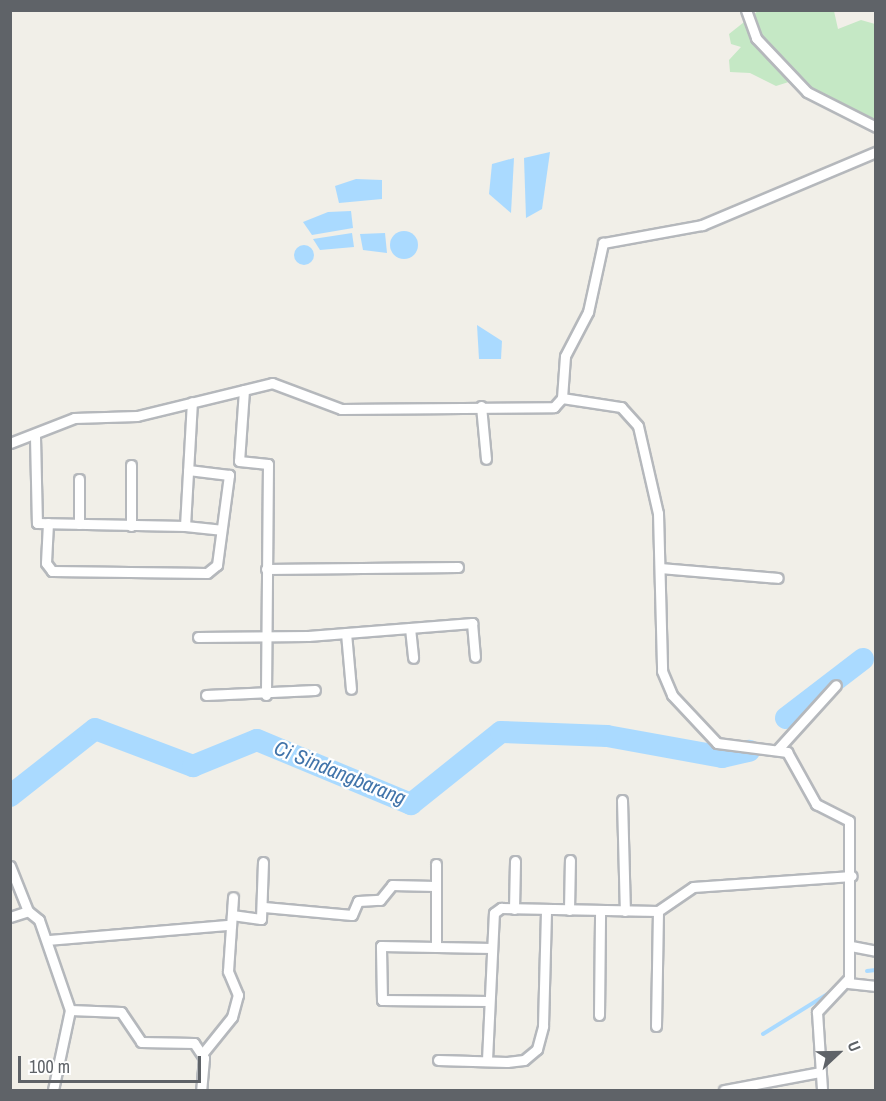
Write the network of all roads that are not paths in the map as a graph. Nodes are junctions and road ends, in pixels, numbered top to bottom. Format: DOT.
graph roads {
  1 [pos="746,10"];
  2 [pos="876,127"];
  3 [pos="876,152"];
  4 [pos="244,390"];
  5 [pos="562,398"];
  6 [pos="192,402"];
  7 [pos="481,406"];
  8 [pos="35,437"];
  9 [pos="10,443"];
  10 [pos="486,459"];
  11 [pos="131,465"];
  12 [pos="188,470"];
  13 [pos="80,479"];
  14 [pos="48,523"];
  15 [pos="79,524"];
  16 [pos="131,526"];
  17 [pos="184,526"];
  18 [pos="221,531"];
  19 [pos="458,567"];
  20 [pos="660,568"];
  21 [pos="266,569"];
  22 [pos="778,578"];
  23 [pos="410,628"];
  24 [pos="346,633"];
  25 [pos="264,636"];
  26 [pos="198,637"];
  27 [pos="475,657"];
  28 [pos="413,658"];
  29 [pos="836,685"];
  30 [pos="351,689"];
  31 [pos="315,690"];
  32 [pos="206,695"];
  33 [pos="266,695"];
  34 [pos="778,749"];
  35 [pos="622,800"];
  36 [pos="570,860"];
  37 [pos="515,861"];
  38 [pos="263,862"];
  39 [pos="436,864"];
  40 [pos="10,866"];
  41 [pos="852,876"];
  42 [pos="435,886"];
  43 [pos="233,897"];
  44 [pos="264,907"];
  45 [pos="514,909"];
  46 [pos="546,910"];
  47 [pos="569,910"];
  48 [pos="28,911"];
  49 [pos="600,911"];
  50 [pos="625,911"];
  51 [pos="658,911"];
  52 [pos="232,915"];
  53 [pos="10,917"];
  54 [pos="228,925"];
  55 [pos="48,940"];
  56 [pos="851,946"];
  57 [pos="436,947"];
  58 [pos="492,948"];
  59 [pos="876,951"];
  60 [pos="848,983"];
  61 [pos="876,986"];
  62 [pos="489,1001"];
  63 [pos="70,1010"];
  64 [pos="599,1016"];
  65 [pos="656,1026"];
  66 [pos="203,1053"];
  67 [pos="438,1060"];
  68 [pos="487,1060"];
  69 [pos="820,1072"];
  70 [pos="753,1088"];
  71 [pos="53,1090"];
  72 [pos="201,1090"];
  73 [pos="724,1090"];
  74 [pos="822,1090"];
  1 -- 2 [label="street"];
  3 -- 5 [label="street"];
  4 -- 6 [label="street"];
  4 -- 7 [label="street"];
  4 -- 21 [label="street"];
  5 -- 7 [label="street"];
  5 -- 20 [label="street"];
  6 -- 8 [label="street"];
  6 -- 12 [label="street"];
  7 -- 10 [label="street"];
  8 -- 9 [label="street"];
  8 -- 14 [label="street"];
  11 -- 16 [label="street"];
  12 -- 17 [label="street"];
  12 -- 18 [label="street"];
  13 -- 15 [label="street"];
  14 -- 15 [label="street"];
  14 -- 18 [label="street"];
  15 -- 16 [label="street"];
  16 -- 17 [label="street"];
  17 -- 18 [label="street"];
  19 -- 21 [label="street"];
  20 -- 22 [label="street"];
  20 -- 34 [label="street"];
  21 -- 25 [label="street"];
  23 -- 24 [label="street"];
  23 -- 27 [label="street"];
  23 -- 28 [label="street"];
  24 -- 25 [label="street"];
  24 -- 30 [label="street"];
  25 -- 26 [label="street"];
  25 -- 33 [label="street"];
  29 -- 34 [label="street"];
  31 -- 33 [label="street"];
  32 -- 33 [label="street"];
  34 -- 41 [label="street"];
  35 -- 50 [label="street"];
  36 -- 47 [label="street"];
  37 -- 45 [label="street"];
  38 -- 44 [label="street"];
  39 -- 42 [label="street"];
  40 -- 48 [label="street"];
  41 -- 51 [label="street"];
  41 -- 56 [label="street"];
  42 -- 44 [label="street"];
  42 -- 57 [label="street"];
  43 -- 52 [label="street"];
  44 -- 52 [label="street"];
  45 -- 46 [label="street"];
  45 -- 58 [label="street"];
  46 -- 47 [label="street"];
  46 -- 68 [label="street"];
  47 -- 49 [label="street"];
  48 -- 53 [label="street"];
  48 -- 55 [label="street"];
  49 -- 50 [label="street"];
  49 -- 64 [label="street"];
  50 -- 51 [label="street"];
  51 -- 65 [label="street"];
  52 -- 54 [label="street"];
  54 -- 55 [label="street"];
  54 -- 66 [label="street"];
  55 -- 63 [label="street"];
  56 -- 59 [label="street"];
  56 -- 60 [label="street"];
  57 -- 58 [label="street"];
  57 -- 62 [label="street"];
  58 -- 62 [label="street"];
  60 -- 61 [label="street"];
  60 -- 69 [label="street"];
  62 -- 68 [label="street"];
  63 -- 66 [label="street"];
  63 -- 71 [label="street"];
  66 -- 72 [label="street"];
  67 -- 68 [label="street"];
  69 -- 70 [label="street"];
  69 -- 74 [label="street"];
  70 -- 73 [label="street"];
}
